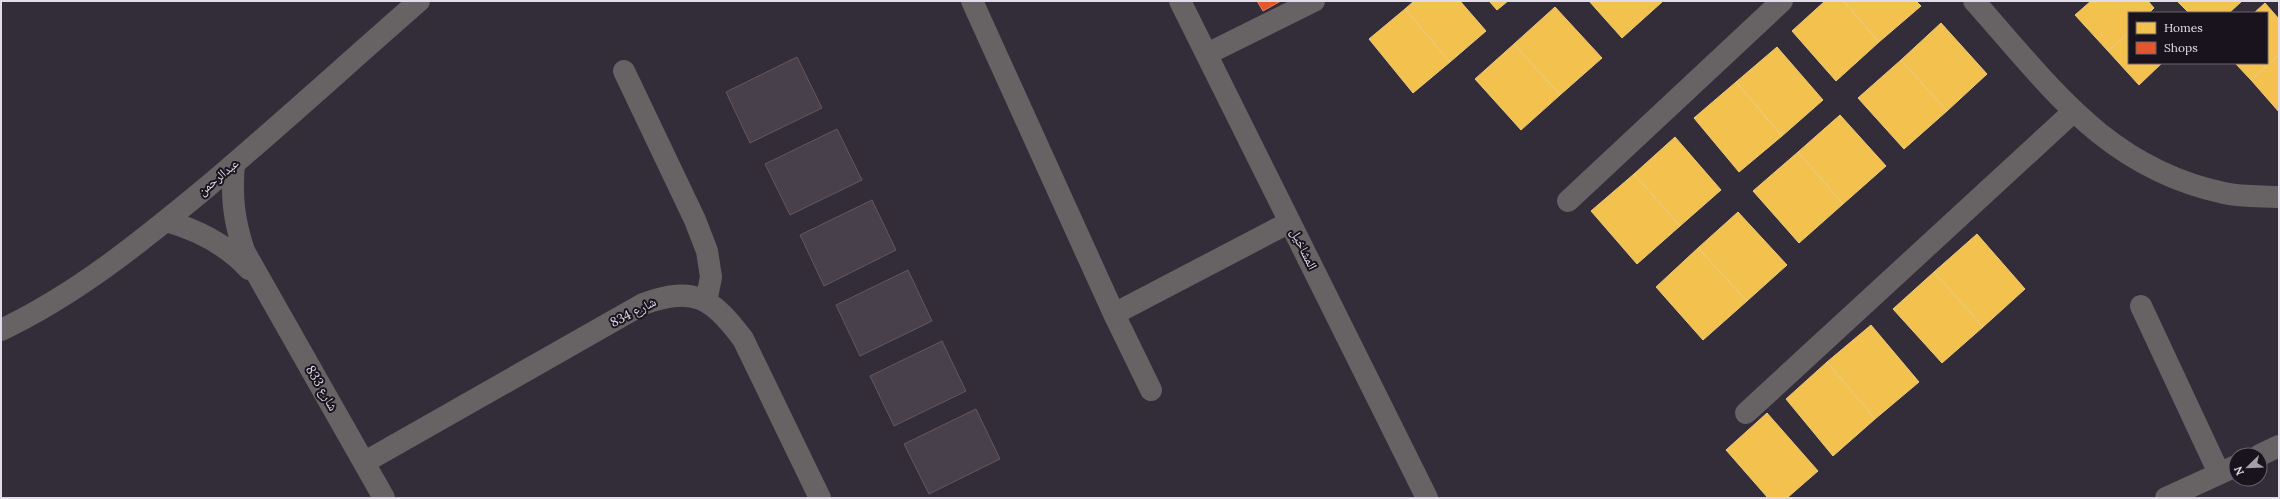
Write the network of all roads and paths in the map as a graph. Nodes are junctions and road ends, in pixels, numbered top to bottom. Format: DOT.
graph roads {
  1 [pos="419,1"];
  2 [pos="972,1"];
  3 [pos="1314,1"];
  4 [pos="1782,1"];
  5 [pos="1974,1"];
  6 [pos="1187,4"];
  7 [pos="1206,54"];
  8 [pos="624,71"];
  9 [pos="2073,112"];
  10 [pos="234,164"];
  11 [pos="2279,197"];
  12 [pos="1568,201"];
  13 [pos="166,221"];
  14 [pos="1290,222"];
  15 [pos="258,278"];
  16 [pos="706,302"];
  17 [pos="2141,306"];
  18 [pos="1114,314"];
  19 [pos="1,330"];
  20 [pos="1151,390"];
  21 [pos="1746,413"];
  22 [pos="2279,446"];
  23 [pos="2268,451"];
  24 [pos="364,462"];
  25 [pos="2228,470"];
  26 [pos="384,498"];
  27 [pos="820,498"];
  28 [pos="1427,498"];
  29 [pos="2166,498"];
  1 -- 10 [label="street, عبدالرحمن"];
  2 -- 18 [label="street"];
  3 -- 7 [label="street"];
  4 -- 12 [label="street"];
  5 -- 9 [label="street"];
  6 -- 7 [label="street, المشاخيل"];
  7 -- 14 [label="street, المشاخيل"];
  8 -- 16 [label="street"];
  9 -- 11 [label="street"];
  9 -- 21 [label="street"];
  10 -- 13 [label="street, عبدالرحمن"];
  10 -- 15 [label="street, شارع 833"];
  13 -- 15 [label="street, شارع 833"];
  13 -- 19 [label="street, عبدالرحمن"];
  14 -- 18 [label="street"];
  14 -- 28 [label="street, المشاخيل"];
  15 -- 24 [label="street, شارع 833"];
  16 -- 24 [label="street, شارع 834"];
  16 -- 27 [label="street, شارع 834"];
  17 -- 25 [label="street"];
  18 -- 20 [label="street"];
  22 -- 23 [label="street"];
  24 -- 26 [label="street, شارع 833"];
  25 -- 29 [label="street"];
}
